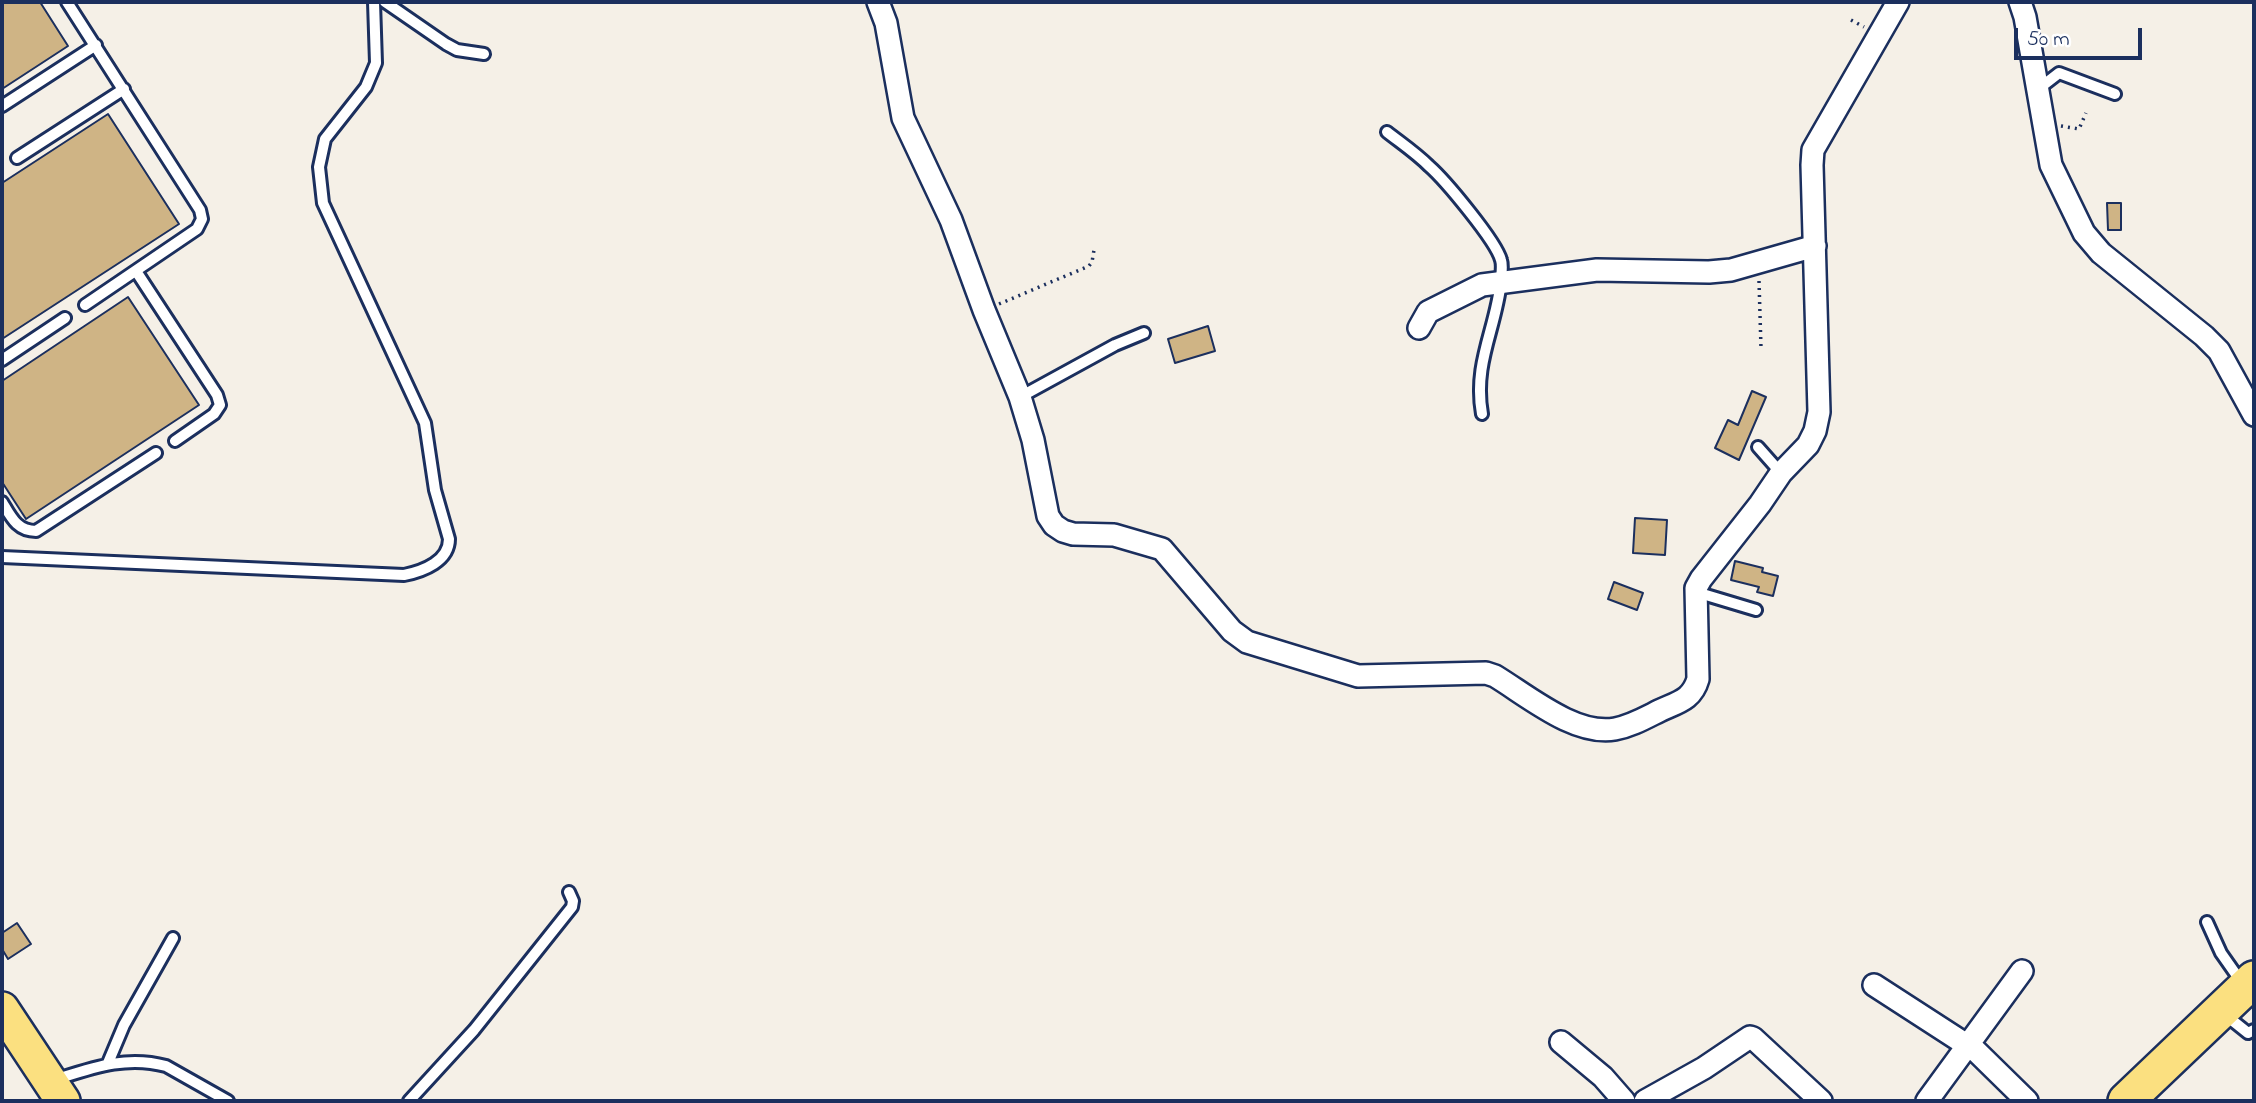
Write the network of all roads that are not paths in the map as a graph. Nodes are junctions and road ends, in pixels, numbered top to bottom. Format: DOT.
graph roads {
  1 [pos="67,2"];
  2 [pos="374,2"];
  3 [pos="385,2"];
  4 [pos="878,2"];
  5 [pos="1898,2"];
  6 [pos="2020,2"];
  7 [pos="96,45"];
  8 [pos="484,54"];
  9 [pos="124,89"];
  10 [pos="2037,89"];
  11 [pos="2115,94"];
  12 [pos="2,106"];
  13 [pos="1387,132"];
  14 [pos="17,158"];
  15 [pos="1815,246"];
  16 [pos="136,271"];
  17 [pos="1501,283"];
  18 [pos="85,305"];
  19 [pos="65,318"];
  20 [pos="1419,328"];
  21 [pos="1144,333"];
  22 [pos="2,360"];
  23 [pos="1020,397"];
  24 [pos="1482,414"];
  25 [pos="2254,415"];
  26 [pos="175,441"];
  27 [pos="1758,447"];
  28 [pos="156,453"];
  29 [pos="1781,473"];
  30 [pos="2,502"];
  31 [pos="2,557"];
  32 [pos="1696,593"];
  33 [pos="1756,610"];
  34 [pos="569,892"];
  35 [pos="2207,922"];
  36 [pos="173,938"];
  37 [pos="2022,971"];
  38 [pos="1874,985"];
  39 [pos="2244,994"];
  40 [pos="2,1009"];
  41 [pos="2254,1030"];
  42 [pos="1561,1042"];
  43 [pos="1969,1046"];
  44 [pos="108,1063"];
  45 [pos="56,1091"];
  46 [pos="228,1101"];
  47 [pos="409,1101"];
  48 [pos="1624,1101"];
  49 [pos="1645,1101"];
  50 [pos="1821,1101"];
  51 [pos="1927,1101"];
  52 [pos="2027,1101"];
  53 [pos="2126,1101"];
  1 -- 7 [label="lane"];
  2 -- 31 [label="lane"];
  3 -- 8 [label="lane"];
  4 -- 23 [label="street"];
  5 -- 15 [label="street"];
  6 -- 10 [label="street"];
  7 -- 9 [label="lane"];
  7 -- 12 [label="lane"];
  9 -- 14 [label="lane"];
  9 -- 16 [label="lane"];
  10 -- 11 [label="lane"];
  10 -- 25 [label="street"];
  13 -- 17 [label="lane"];
  15 -- 17 [label="street"];
  15 -- 29 [label="street"];
  16 -- 18 [label="lane"];
  16 -- 26 [label="lane"];
  17 -- 20 [label="street"];
  17 -- 24 [label="lane"];
  19 -- 22 [label="lane"];
  21 -- 23 [label="lane"];
  23 -- 32 [label="street"];
  27 -- 29 [label="lane"];
  28 -- 30 [label="lane"];
  29 -- 32 [label="street"];
  32 -- 33 [label="lane"];
  34 -- 47 [label="lane"];
  35 -- 39 [label="lane"];
  36 -- 44 [label="lane"];
  37 -- 43 [label="street"];
  38 -- 43 [label="street"];
  39 -- 41 [label="lane"];
  39 -- 53 [label="highway"];
  40 -- 45 [label="main road"];
  42 -- 48 [label="street"];
  43 -- 51 [label="street"];
  43 -- 52 [label="street"];
  44 -- 45 [label="lane"];
  44 -- 46 [label="lane"];
  49 -- 50 [label="street"];
}
